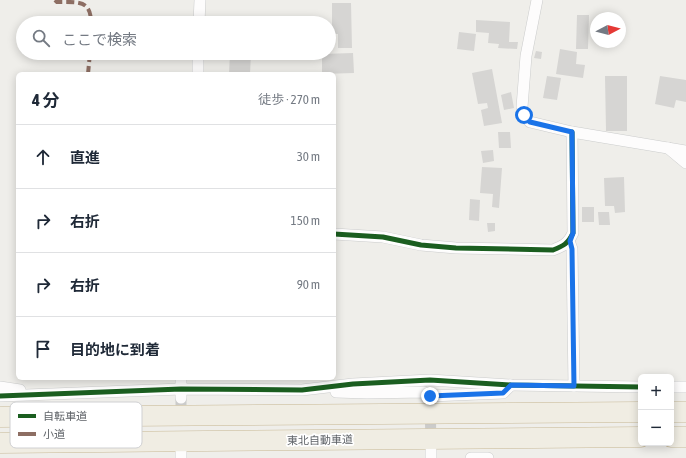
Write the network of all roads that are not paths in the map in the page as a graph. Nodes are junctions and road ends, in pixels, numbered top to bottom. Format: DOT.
graph roads {
  1 [pos="200,0"];
  2 [pos="537,0"];
  3 [pos="199,16"];
  4 [pos="198,60"];
  5 [pos="198,72"];
  6 [pos="572,132"];
  7 [pos="668,148"];
  8 [pos="686,152"];
  9 [pos="686,163"];
  10 [pos="336,234"];
  11 [pos="570,241"];
  12 [pos="511,385"];
  13 [pos="574,386"];
  14 [pos="0,387"];
  15 [pos="638,387"];
  16 [pos="674,387"];
  17 [pos="686,387"];
  18 [pos="181,388"];
  19 [pos="302,390"];
  20 [pos="46,393"];
  21 [pos="0,396"];
  22 [pos="638,412"];
  23 [pos="674,412"];
  24 [pos="686,412"];
  25 [pos="142,416"];
  26 [pos="0,417"];
  27 [pos="10,417"];
  28 [pos="638,437"];
  29 [pos="674,437"];
  30 [pos="686,437"];
  31 [pos="142,442"];
  32 [pos="0,443"];
  33 [pos="10,443"];
  34 [pos="472,458"];
  35 [pos="488,458"];
  1 -- 3 [label="street"];
  2 -- 6 [label="street"];
  4 -- 5 [label="street"];
  6 -- 7 [label="street"];
  6 -- 11 [label="street"];
  7 -- 8 [label="street"];
  7 -- 9 [label="street"];
  10 -- 11 [label="street"];
  11 -- 13 [label="street"];
  12 -- 13 [label="street"];
  12 -- 19 [label="street"];
  12 -- 19 [label="street"];
  13 -- 15 [label="street"];
  14 -- 20 [label="street"];
  16 -- 17 [label="street"];
  18 -- 19 [label="street"];
  18 -- 20 [label="street"];
  20 -- 21 [label="street"];
  22 -- 25 [label="highway"];
  23 -- 24 [label="highway"];
  26 -- 27 [label="highway"];
  28 -- 31 [label="highway, 東北自動車道"];
  29 -- 30 [label="highway"];
  32 -- 33 [label="highway, 東北自動車道"];
  34 -- 35 [label="street"];
}
